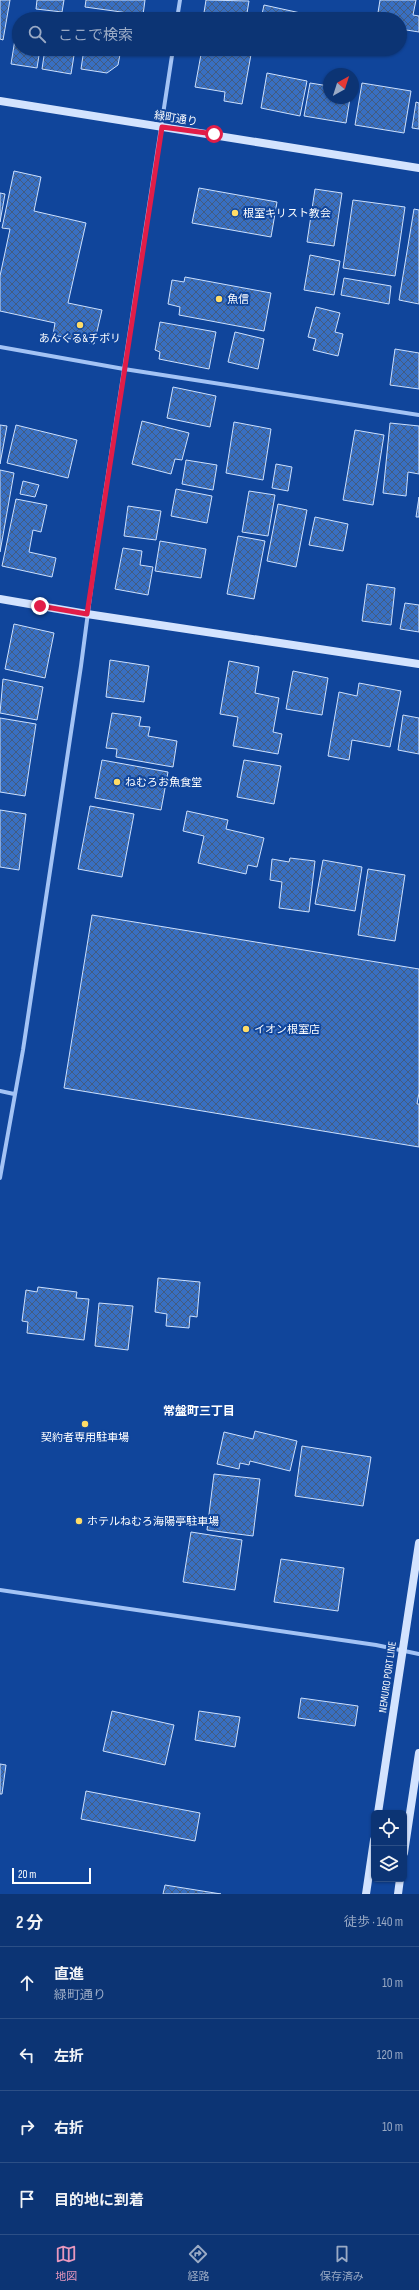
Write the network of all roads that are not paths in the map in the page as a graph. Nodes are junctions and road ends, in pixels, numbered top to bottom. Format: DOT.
graph roads {
  1 [pos="180,0"];
  2 [pos="178,12"];
  3 [pos="172,56"];
  4 [pos="0,101"];
  5 [pos="162,127"];
  6 [pos="419,168"];
  7 [pos="0,347"];
  8 [pos="124,369"];
  9 [pos="419,415"];
  10 [pos="0,599"];
  11 [pos="87,614"];
  12 [pos="419,664"];
  13 [pos="0,1092"];
  14 [pos="14,1094"];
  15 [pos="0,1178"];
  16 [pos="419,1544"];
  17 [pos="0,1590"];
  18 [pos="402,1650"];
  19 [pos="419,1654"];
  20 [pos="419,1752"];
  21 [pos="378,1810"];
  22 [pos="373,1846"];
  23 [pos="405,1846"];
  24 [pos="400,1882"];
  25 [pos="366,1894"];
  26 [pos="398,1894"];
  1 -- 2 [label="street"];
  3 -- 5 [label="street"];
  4 -- 5 [label="street, 緑町通り"];
  5 -- 6 [label="street, 緑町通り"];
  5 -- 8 [label="street"];
  7 -- 8 [label="street"];
  8 -- 9 [label="street"];
  8 -- 11 [label="street"];
  10 -- 11 [label="street"];
  11 -- 12 [label="street"];
  11 -- 14 [label="street"];
  13 -- 14 [label="street"];
  14 -- 15 [label="street"];
  16 -- 18 [label="street, NEMURO PORT LINE"];
  17 -- 18 [label="street"];
  18 -- 19 [label="street"];
  18 -- 21 [label="street, NEMURO PORT LINE"];
  20 -- 23 [label="street"];
  22 -- 25 [label="street"];
  24 -- 26 [label="street"];
}
